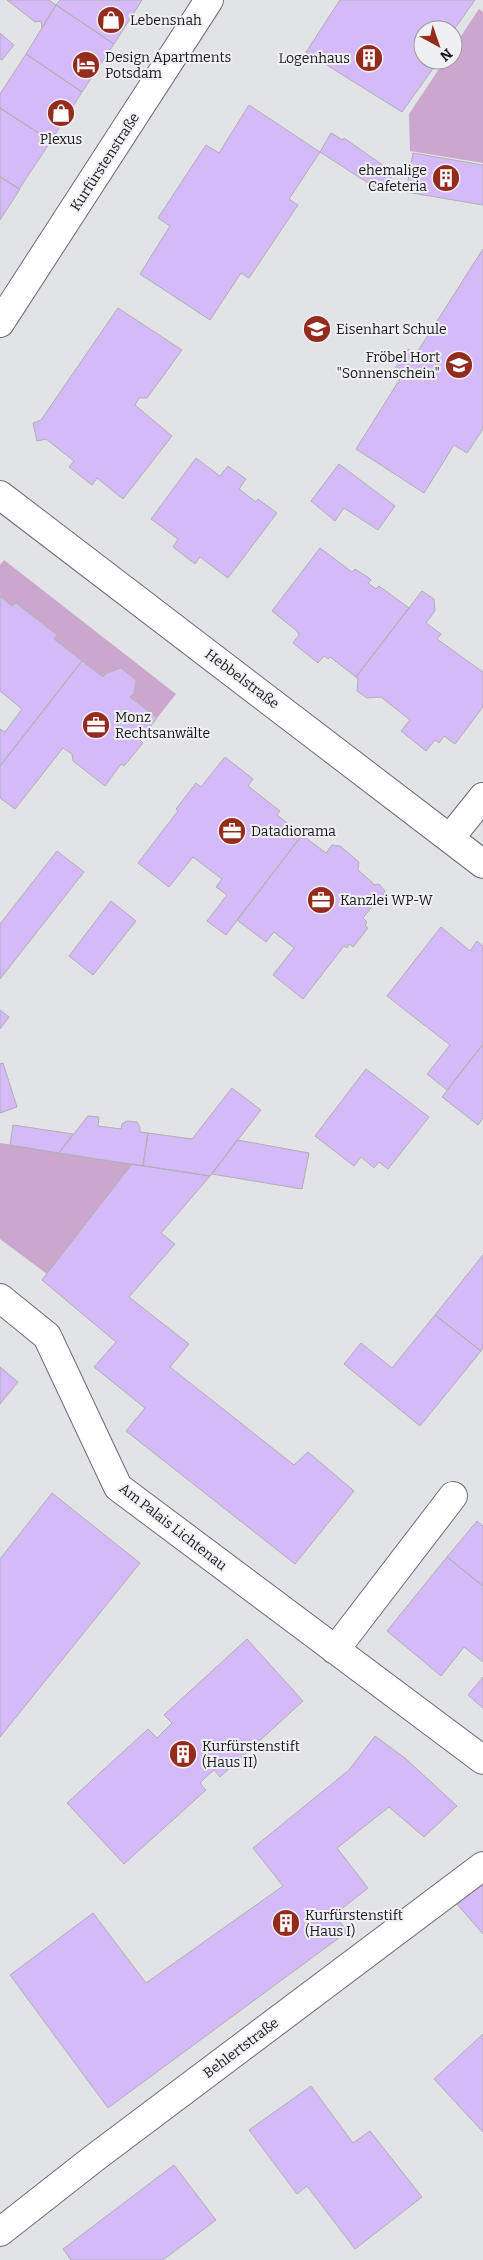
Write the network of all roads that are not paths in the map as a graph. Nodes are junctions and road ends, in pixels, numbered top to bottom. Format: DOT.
graph roads {
  1 [pos="209,0"];
  2 [pos="0,323"];
  3 [pos="0,495"];
  4 [pos="483,797"];
  5 [pos="450,838"];
  6 [pos="483,864"];
  7 [pos="0,1298"];
  8 [pos="453,1496"];
  9 [pos="335,1650"];
  10 [pos="483,1760"];
  11 [pos="483,1866"];
  12 [pos="0,2232"];
  1 -- 2 [label="street, Kurfürstenstraße"];
  3 -- 5 [label="street, Hebbelstraße"];
  4 -- 5 [label="street"];
  5 -- 6 [label="street, Hebbelstraße"];
  7 -- 9 [label="street, Am Palais Lichtenau"];
  8 -- 9 [label="street"];
  9 -- 10 [label="street, Am Palais Lichtenau"];
  11 -- 12 [label="street, Behlertstraße"];
}
